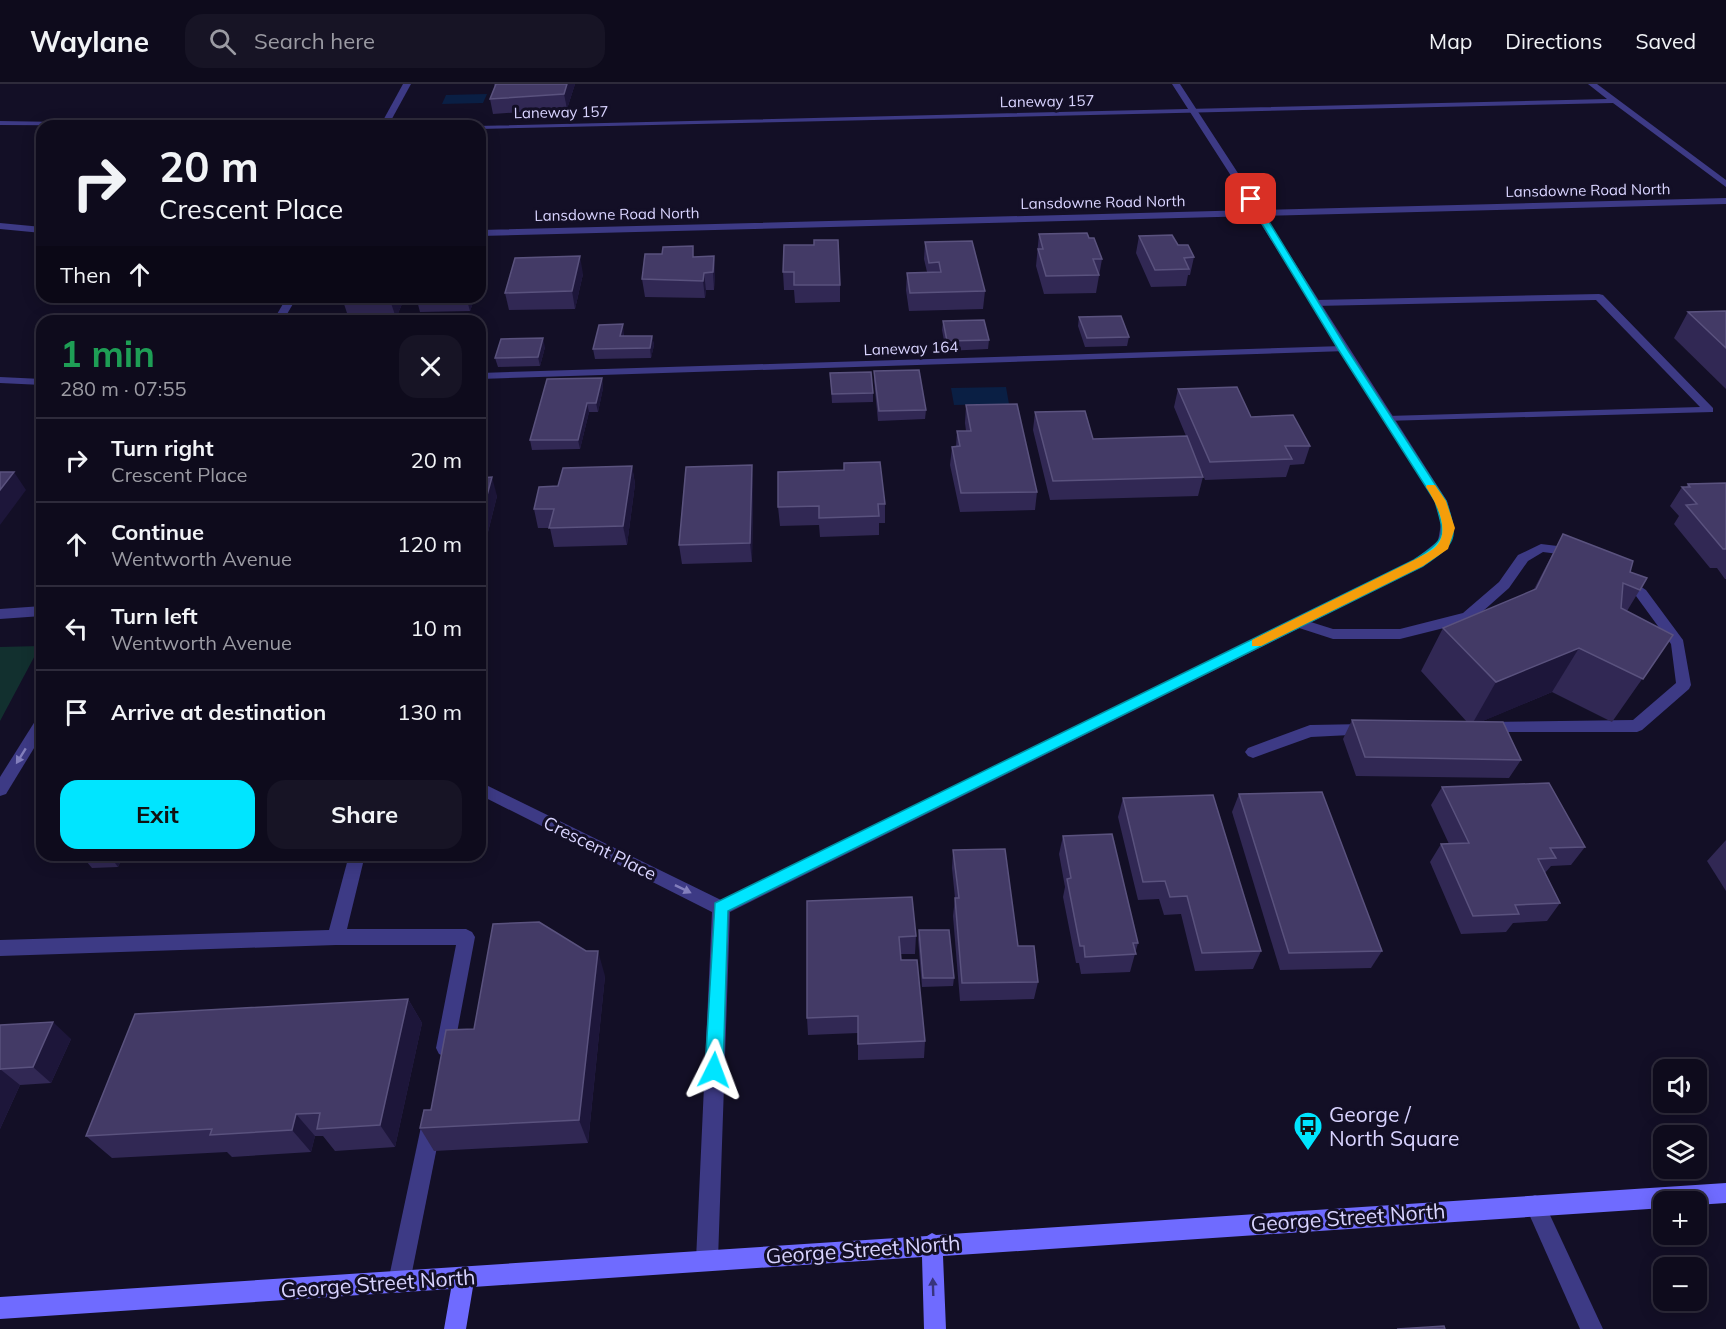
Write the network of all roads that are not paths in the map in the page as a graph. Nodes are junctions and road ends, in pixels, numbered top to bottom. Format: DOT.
graph roads {
  1 [pos="407,84"];
  2 [pos="1176,84"];
  3 [pos="1592,84"];
  4 [pos="1615,102"];
  5 [pos="1193,111"];
  6 [pos="387,120"];
  7 [pos="0,123"];
  8 [pos="36,124"];
  9 [pos="486,127"];
  10 [pos="1726,184"];
  11 [pos="1726,201"];
  12 [pos="1261,213"];
  13 [pos="0,226"];
  14 [pos="36,229"];
  15 [pos="486,233"];
  16 [pos="1315,303"];
  17 [pos="1342,349"];
  18 [pos="486,376"];
  19 [pos="0,380"];
  20 [pos="36,382"];
  21 [pos="1387,419"];
  22 [pos="1588,553"];
  23 [pos="1614,573"];
  24 [pos="36,612"];
  25 [pos="0,615"];
  26 [pos="1298,623"];
  27 [pos="1473,728"];
  28 [pos="1380,730"];
  29 [pos="36,732"];
  30 [pos="1253,752"];
  31 [pos="0,790"];
  32 [pos="486,791"];
  33 [pos="355,861"];
  34 [pos="721,908"];
  35 [pos="336,937"];
  36 [pos="0,948"];
  37 [pos="443,1062"];
  38 [pos="435,1108"];
  39 [pos="1725,1194"];
  40 [pos="1535,1205"];
  41 [pos="932,1244"];
  42 [pos="707,1260"];
  43 [pos="464,1277"];
  44 [pos="399,1282"];
  45 [pos="0,1308"];
  46 [pos="455,1329"];
  47 [pos="935,1329"];
  48 [pos="1592,1329"];
  1 -- 6 [label="street"];
  2 -- 5 [label="street"];
  3 -- 4 [label="street"];
  4 -- 5 [label="street, Laneway 157"];
  4 -- 10 [label="street"];
  5 -- 9 [label="street, Laneway 157"];
  5 -- 12 [label="street"];
  7 -- 8 [label="street"];
  11 -- 12 [label="street, Lansdowne Road North"];
  12 -- 15 [label="street, Lansdowne Road North"];
  12 -- 16 [label="street"];
  13 -- 14 [label="street"];
  16 -- 17 [label="street"];
  16 -- 21 [label="street"];
  17 -- 18 [label="street, Laneway 164"];
  17 -- 21 [label="street"];
  19 -- 20 [label="street"];
  21 -- 26 [label="street"];
  22 -- 26 [label="street"];
  23 -- 27 [label="street"];
  24 -- 25 [label="street"];
  26 -- 34 [label="street"];
  28 -- 30 [label="street"];
  29 -- 31 [label="street, one-way"];
  32 -- 34 [label="street, Crescent Place, one-way"];
  33 -- 35 [label="street"];
  34 -- 42 [label="street"];
  35 -- 36 [label="street"];
  35 -- 37 [label="street"];
  38 -- 44 [label="street"];
  39 -- 40 [label="main road, George Street North"];
  40 -- 41 [label="main road, George Street North"];
  40 -- 48 [label="street"];
  41 -- 42 [label="main road, George Street North"];
  47 -- 41 [label="main road, one-way"];
  42 -- 43 [label="main road, George Street North"];
  43 -- 44 [label="main road, George Street North"];
  43 -- 46 [label="main road"];
  44 -- 45 [label="main road, George Street North"];
}
